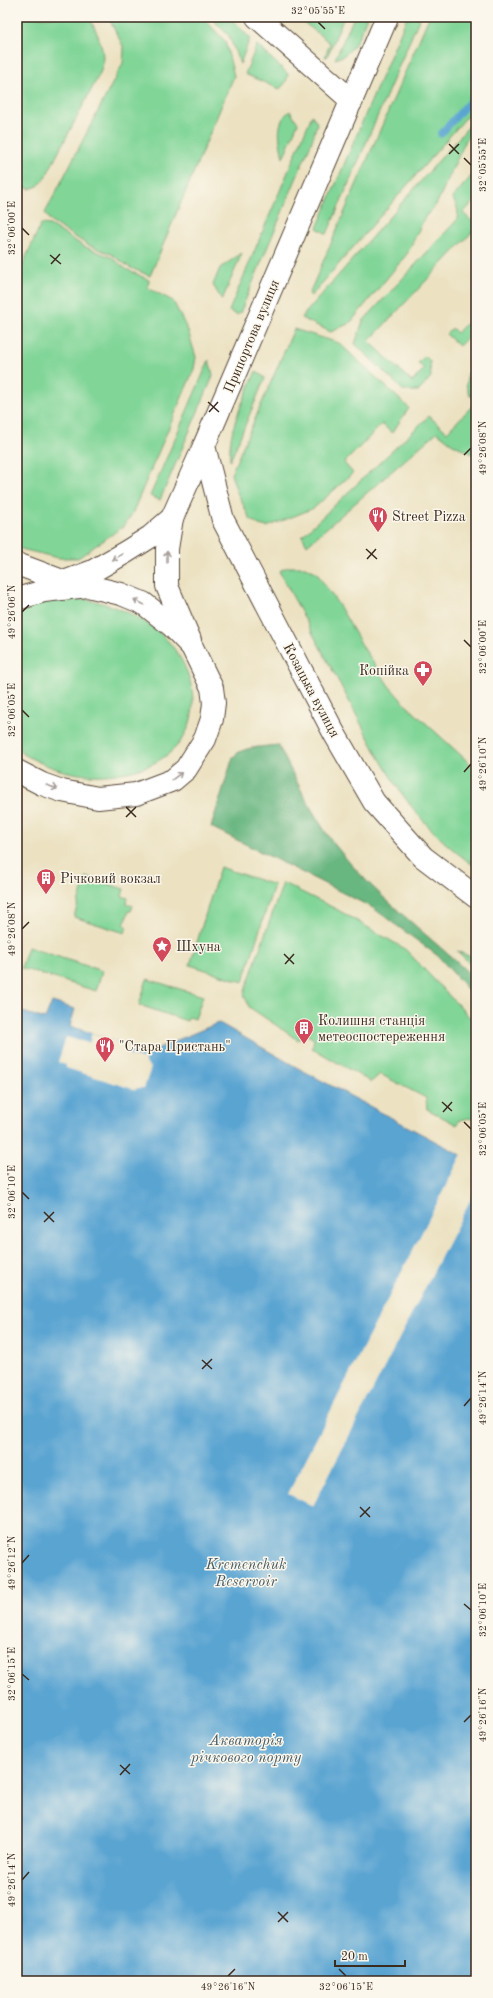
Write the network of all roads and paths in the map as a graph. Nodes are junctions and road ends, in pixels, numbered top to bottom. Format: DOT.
graph roads {
  1 [pos="257,17"];
  2 [pos="387,17"];
  3 [pos="352,101"];
  4 [pos="204,446"];
  5 [pos="172,518"];
  6 [pos="17,564"];
  7 [pos="65,582"];
  8 [pos="44,591"];
  9 [pos="17,599"];
  10 [pos="192,646"];
  11 [pos="17,771"];
  12 [pos="476,897"];
  1 -- 3 [label="street"];
  2 -- 3 [label="street, Припортова вулиця"];
  3 -- 4 [label="street, Припортова вулиця"];
  4 -- 5 [label="street, Припортова вулиця"];
  4 -- 12 [label="street, Козацька вулиця"];
  5 -- 7 [label="street, Припортова вулиця, one-way"];
  10 -- 5 [label="street, one-way"];
  6 -- 7 [label="street"];
  7 -- 8 [label="street, Припортова вулиця"];
  8 -- 9 [label="street, Припортова вулиця"];
  10 -- 8 [label="street, Припортова вулиця, one-way"];
  11 -- 10 [label="street, Припортова вулиця, one-way"];
}
